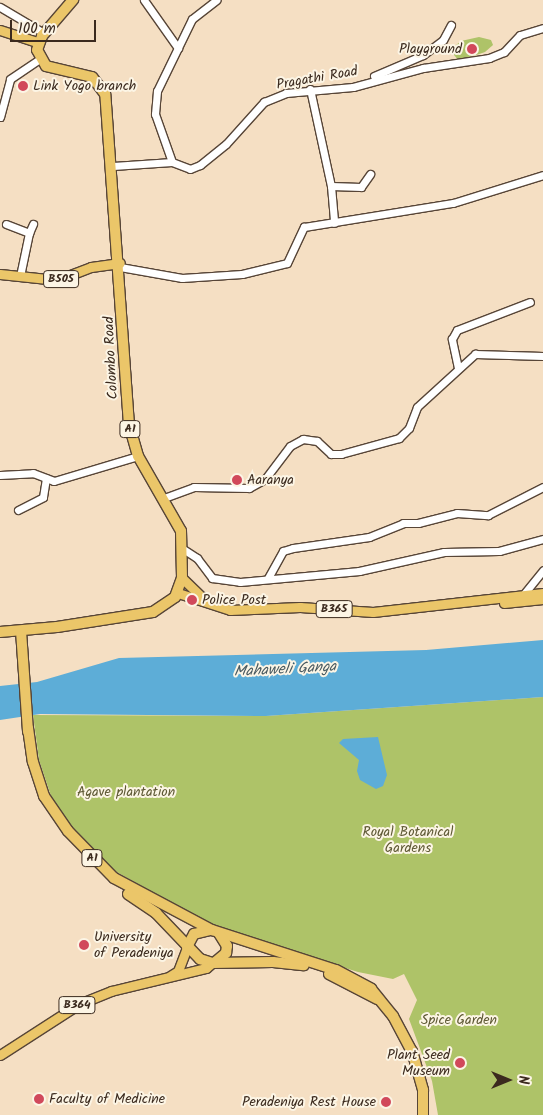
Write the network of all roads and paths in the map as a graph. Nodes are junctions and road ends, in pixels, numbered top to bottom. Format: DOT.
graph roads {
  1 [pos="73,0"];
  2 [pos="144,0"];
  3 [pos="216,0"];
  4 [pos="0,7"];
  5 [pos="451,25"];
  6 [pos="543,28"];
  7 [pos="0,30"];
  8 [pos="44,33"];
  9 [pos="38,42"];
  10 [pos="178,48"];
  11 [pos="40,60"];
  12 [pos="348,87"];
  13 [pos="310,89"];
  14 [pos="0,118"];
  15 [pos="172,162"];
  16 [pos="113,166"];
  17 [pos="370,174"];
  18 [pos="543,175"];
  19 [pos="331,186"];
  20 [pos="334,222"];
  21 [pos="6,224"];
  22 [pos="33,224"];
  23 [pos="28,233"];
  24 [pos="120,265"];
  25 [pos="0,274"];
  26 [pos="20,276"];
  27 [pos="530,302"];
  28 [pos="543,356"];
  29 [pos="458,368"];
  30 [pos="138,456"];
  31 [pos="0,475"];
  32 [pos="46,478"];
  33 [pos="543,487"];
  34 [pos="164,498"];
  35 [pos="18,510"];
  36 [pos="543,539"];
  37 [pos="183,549"];
  38 [pos="543,570"];
  39 [pos="182,578"];
  40 [pos="268,578"];
  41 [pos="178,593"];
  42 [pos="543,593"];
  43 [pos="523,595"];
  44 [pos="543,600"];
  45 [pos="209,603"];
  46 [pos="460,604"];
  47 [pos="21,631"];
  48 [pos="0,632"];
  49 [pos="28,728"];
  50 [pos="216,932"];
  51 [pos="187,947"];
  52 [pos="212,963"];
  53 [pos="165,979"];
  54 [pos="377,999"];
  55 [pos="0,1055"];
  56 [pos="423,1115"];
  1 -- 8 [label="highway"];
  2 -- 10 [label="street"];
  3 -- 10 [label="street"];
  4 -- 8 [label="street"];
  5 -- 12 [label="street"];
  6 -- 12 [label="street, Pragathi Road"];
  7 -- 9 [label="main road"];
  8 -- 9 [label="highway"];
  9 -- 11 [label="highway"];
  10 -- 15 [label="street"];
  11 -- 14 [label="street"];
  11 -- 16 [label="highway, Colombo Road / A1"];
  12 -- 13 [label="street, Pragathi Road"];
  13 -- 15 [label="street, Pragathi Road"];
  13 -- 19 [label="street"];
  15 -- 16 [label="street, Pragathi Road"];
  16 -- 24 [label="highway, Colombo Road / A1"];
  17 -- 19 [label="street"];
  18 -- 20 [label="street"];
  19 -- 20 [label="street"];
  20 -- 24 [label="street"];
  21 -- 23 [label="street"];
  22 -- 23 [label="street"];
  23 -- 26 [label="street"];
  24 -- 26 [label="main road, B505"];
  24 -- 30 [label="highway, Colombo Road / A1"];
  25 -- 26 [label="main road, B505"];
  27 -- 29 [label="street"];
  28 -- 29 [label="street"];
  29 -- 34 [label="street"];
  30 -- 32 [label="street"];
  30 -- 34 [label="highway, Colombo Road / A1"];
  31 -- 32 [label="street"];
  32 -- 35 [label="street"];
  33 -- 40 [label="street"];
  34 -- 37 [label="highway, Colombo Road / A1"];
  36 -- 40 [label="street"];
  37 -- 39 [label="highway, Colombo Road / A1"];
  37 -- 40 [label="street"];
  38 -- 43 [label="street"];
  39 -- 41 [label="highway, Colombo Road / A1"];
  39 -- 45 [label="main road, B365"];
  41 -- 45 [label="main road, B365"];
  41 -- 47 [label="highway"];
  42 -- 43 [label="main road, B365"];
  43 -- 46 [label="main road, B365"];
  44 -- 46 [label="main road, B365"];
  45 -- 46 [label="main road, B365"];
  47 -- 48 [label="highway"];
  47 -- 49 [label="highway, A1"];
  49 -- 50 [label="highway, A1"];
  49 -- 51 [label="highway, A1"];
  50 -- 51 [label="highway"];
  50 -- 52 [label="highway"];
  50 -- 54 [label="highway, A1"];
  51 -- 52 [label="highway, A1"];
  51 -- 53 [label="main road"];
  52 -- 53 [label="main road, B364"];
  52 -- 54 [label="highway, A1"];
  53 -- 55 [label="main road, B364"];
  54 -- 56 [label="highway, A1"];
}
